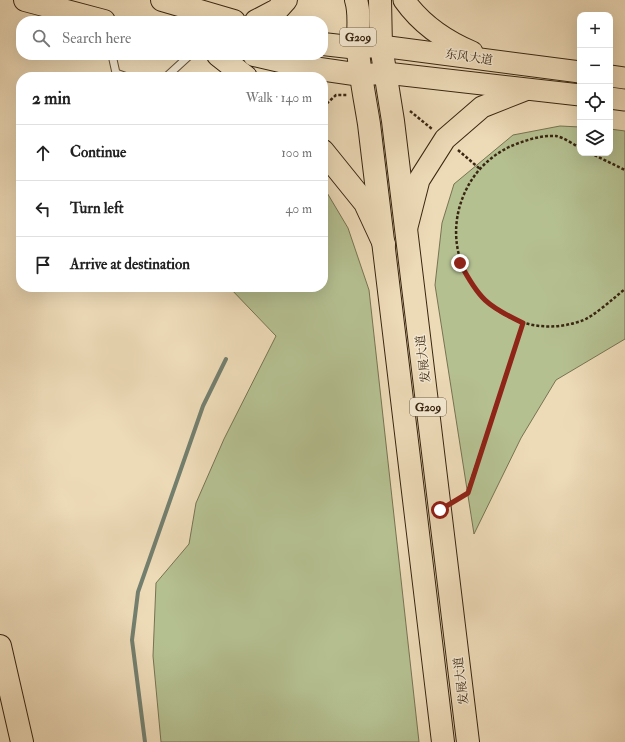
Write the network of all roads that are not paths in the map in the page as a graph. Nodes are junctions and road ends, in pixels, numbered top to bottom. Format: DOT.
graph roads {
  1 [pos="25,0"];
  2 [pos="162,0"];
  3 [pos="286,0"];
  4 [pos="356,0"];
  5 [pos="380,0"];
  6 [pos="404,0"];
  7 [pos="85,16"];
  8 [pos="217,16"];
  9 [pos="266,16"];
  10 [pos="328,45"];
  11 [pos="381,46"];
  12 [pos="358,48"];
  13 [pos="113,60"];
  14 [pos="185,60"];
  15 [pos="224,60"];
  16 [pos="276,60"];
  17 [pos="495,61"];
  18 [pos="116,72"];
  19 [pos="171,72"];
  20 [pos="240,72"];
  21 [pos="386,72"];
  22 [pos="577,72"];
  23 [pos="361,75"];
  24 [pos="613,76"];
  25 [pos="625,78"];
  26 [pos="528,89"];
  27 [pos="577,95"];
  28 [pos="613,98"];
  29 [pos="625,100"];
  30 [pos="328,157"];
  31 [pos="406,228"];
  32 [pos="384,244"];
  33 [pos="0,646"];
  34 [pos="22,742"];
  35 [pos="443,742"];
  36 [pos="468,742"];
  1 -- 7 [label="highway"];
  2 -- 8 [label="highway"];
  3 -- 9 [label="highway"];
  4 -- 12 [label="highway, G209"];
  5 -- 11 [label="highway, G209"];
  6 -- 17 [label="main road"];
  10 -- 12 [label="highway"];
  11 -- 12 [label="main road, 东风大道"];
  11 -- 17 [label="main road, 东风大道"];
  11 -- 21 [label="highway, G209"];
  12 -- 23 [label="highway, G209"];
  13 -- 18 [label="lane"];
  14 -- 19 [label="lane"];
  15 -- 20 [label="highway"];
  16 -- 23 [label="highway"];
  17 -- 22 [label="main road, 东风大道"];
  21 -- 23 [label="main road, 东风大道"];
  21 -- 26 [label="main road, 东风大道"];
  21 -- 31 [label="highway, 发展大道 / G209"];
  23 -- 32 [label="highway, 发展大道 / G209"];
  24 -- 25 [label="main road"];
  26 -- 27 [label="main road, 东风大道"];
  26 -- 31 [label="main road"];
  28 -- 29 [label="main road"];
  30 -- 32 [label="highway"];
  31 -- 36 [label="highway, 发展大道 / G209"];
  32 -- 35 [label="highway, 发展大道 / G209"];
  33 -- 34 [label="highway"];
}
